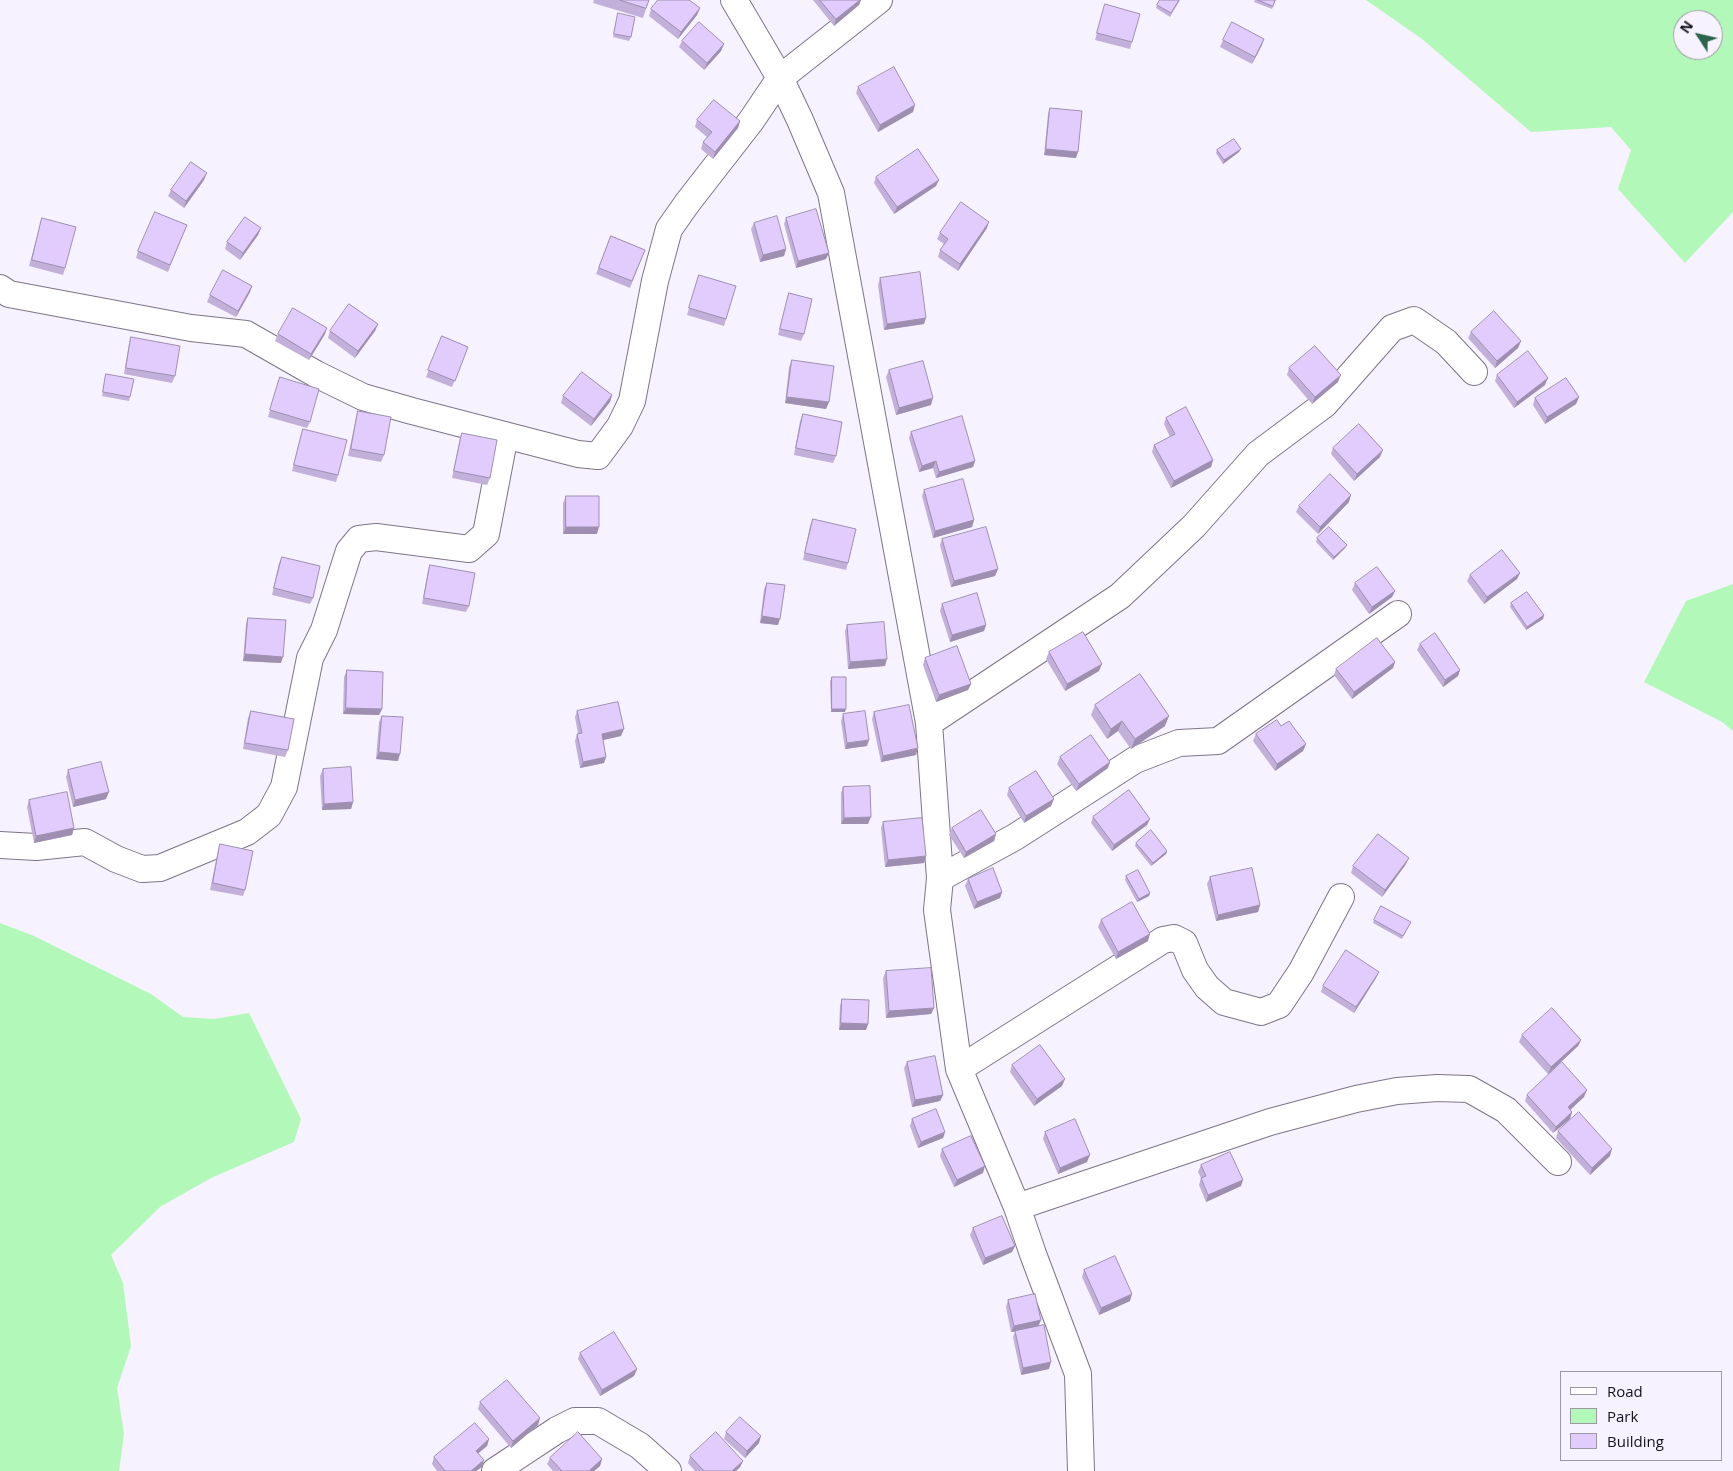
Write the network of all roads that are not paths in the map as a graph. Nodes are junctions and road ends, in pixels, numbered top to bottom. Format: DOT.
graph roads {
  1 [pos="734,0"];
  2 [pos="879,0"];
  3 [pos="780,78"];
  4 [pos="0,288"];
  5 [pos="1474,372"];
  6 [pos="505,435"];
  7 [pos="1398,614"];
  8 [pos="929,723"];
  9 [pos="0,845"];
  10 [pos="940,878"];
  11 [pos="1341,897"];
  12 [pos="959,1069"];
  13 [pos="1558,1162"];
  14 [pos="1017,1207"];
  15 [pos="494,1471"];
  16 [pos="668,1471"];
  17 [pos="1080,1471"];
  1 -- 3 [label="street"];
  2 -- 3 [label="street"];
  3 -- 6 [label="street"];
  3 -- 8 [label="street"];
  4 -- 6 [label="street"];
  5 -- 8 [label="street"];
  6 -- 9 [label="street"];
  7 -- 10 [label="street"];
  8 -- 10 [label="street"];
  10 -- 12 [label="street"];
  11 -- 12 [label="street"];
  12 -- 14 [label="street"];
  13 -- 14 [label="street"];
  14 -- 17 [label="street"];
  15 -- 16 [label="street"];
}
